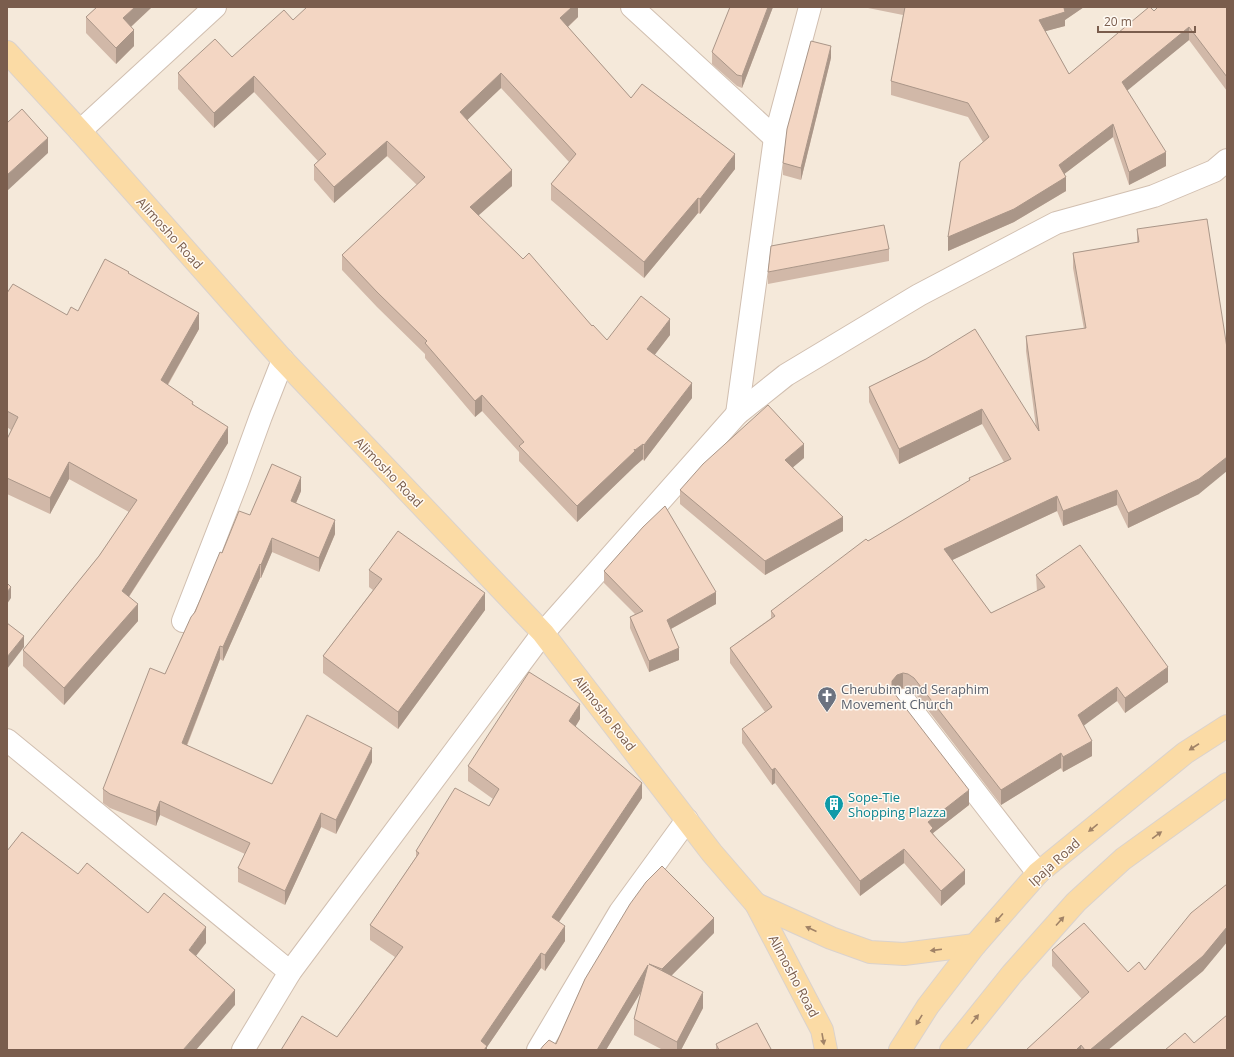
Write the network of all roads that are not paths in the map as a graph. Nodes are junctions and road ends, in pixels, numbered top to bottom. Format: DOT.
graph roads {
  1 [pos="215,7"];
  2 [pos="632,7"];
  3 [pos="810,7"];
  4 [pos="7,52"];
  5 [pos="80,131"];
  6 [pos="776,138"];
  7 [pos="1227,160"];
  8 [pos="283,360"];
  9 [pos="737,414"];
  10 [pos="183,621"];
  11 [pos="542,633"];
  12 [pos="904,700"];
  13 [pos="1227,726"];
  14 [pos="7,740"];
  15 [pos="1227,784"];
  16 [pos="687,820"];
  17 [pos="1038,873"];
  18 [pos="756,904"];
  19 [pos="975,945"];
  20 [pos="290,972"];
  21 [pos="243,1050"];
  22 [pos="538,1050"];
  23 [pos="826,1050"];
  24 [pos="900,1050"];
  25 [pos="951,1050"];
  1 -- 5 [label="street"];
  2 -- 6 [label="street"];
  3 -- 6 [label="street"];
  4 -- 5 [label="main road, Alimosho Road"];
  5 -- 8 [label="main road, Alimosho Road"];
  6 -- 9 [label="street"];
  7 -- 9 [label="street"];
  8 -- 10 [label="street"];
  8 -- 11 [label="main road, Alimosho Road"];
  9 -- 11 [label="street"];
  11 -- 16 [label="main road, Alimosho Road"];
  11 -- 20 [label="street"];
  12 -- 17 [label="street"];
  13 -- 17 [label="main road, Ipaja Road, one-way"];
  14 -- 20 [label="street"];
  25 -- 15 [label="main road, one-way"];
  16 -- 18 [label="main road, Alimosho Road"];
  16 -- 22 [label="street"];
  17 -- 19 [label="main road, Ipaja Road, one-way"];
  19 -- 18 [label="main road, Alimosho Road, one-way"];
  18 -- 23 [label="main road, Alimosho Road, one-way"];
  19 -- 24 [label="main road, Ipaja Road, one-way"];
  20 -- 21 [label="street"];
}
